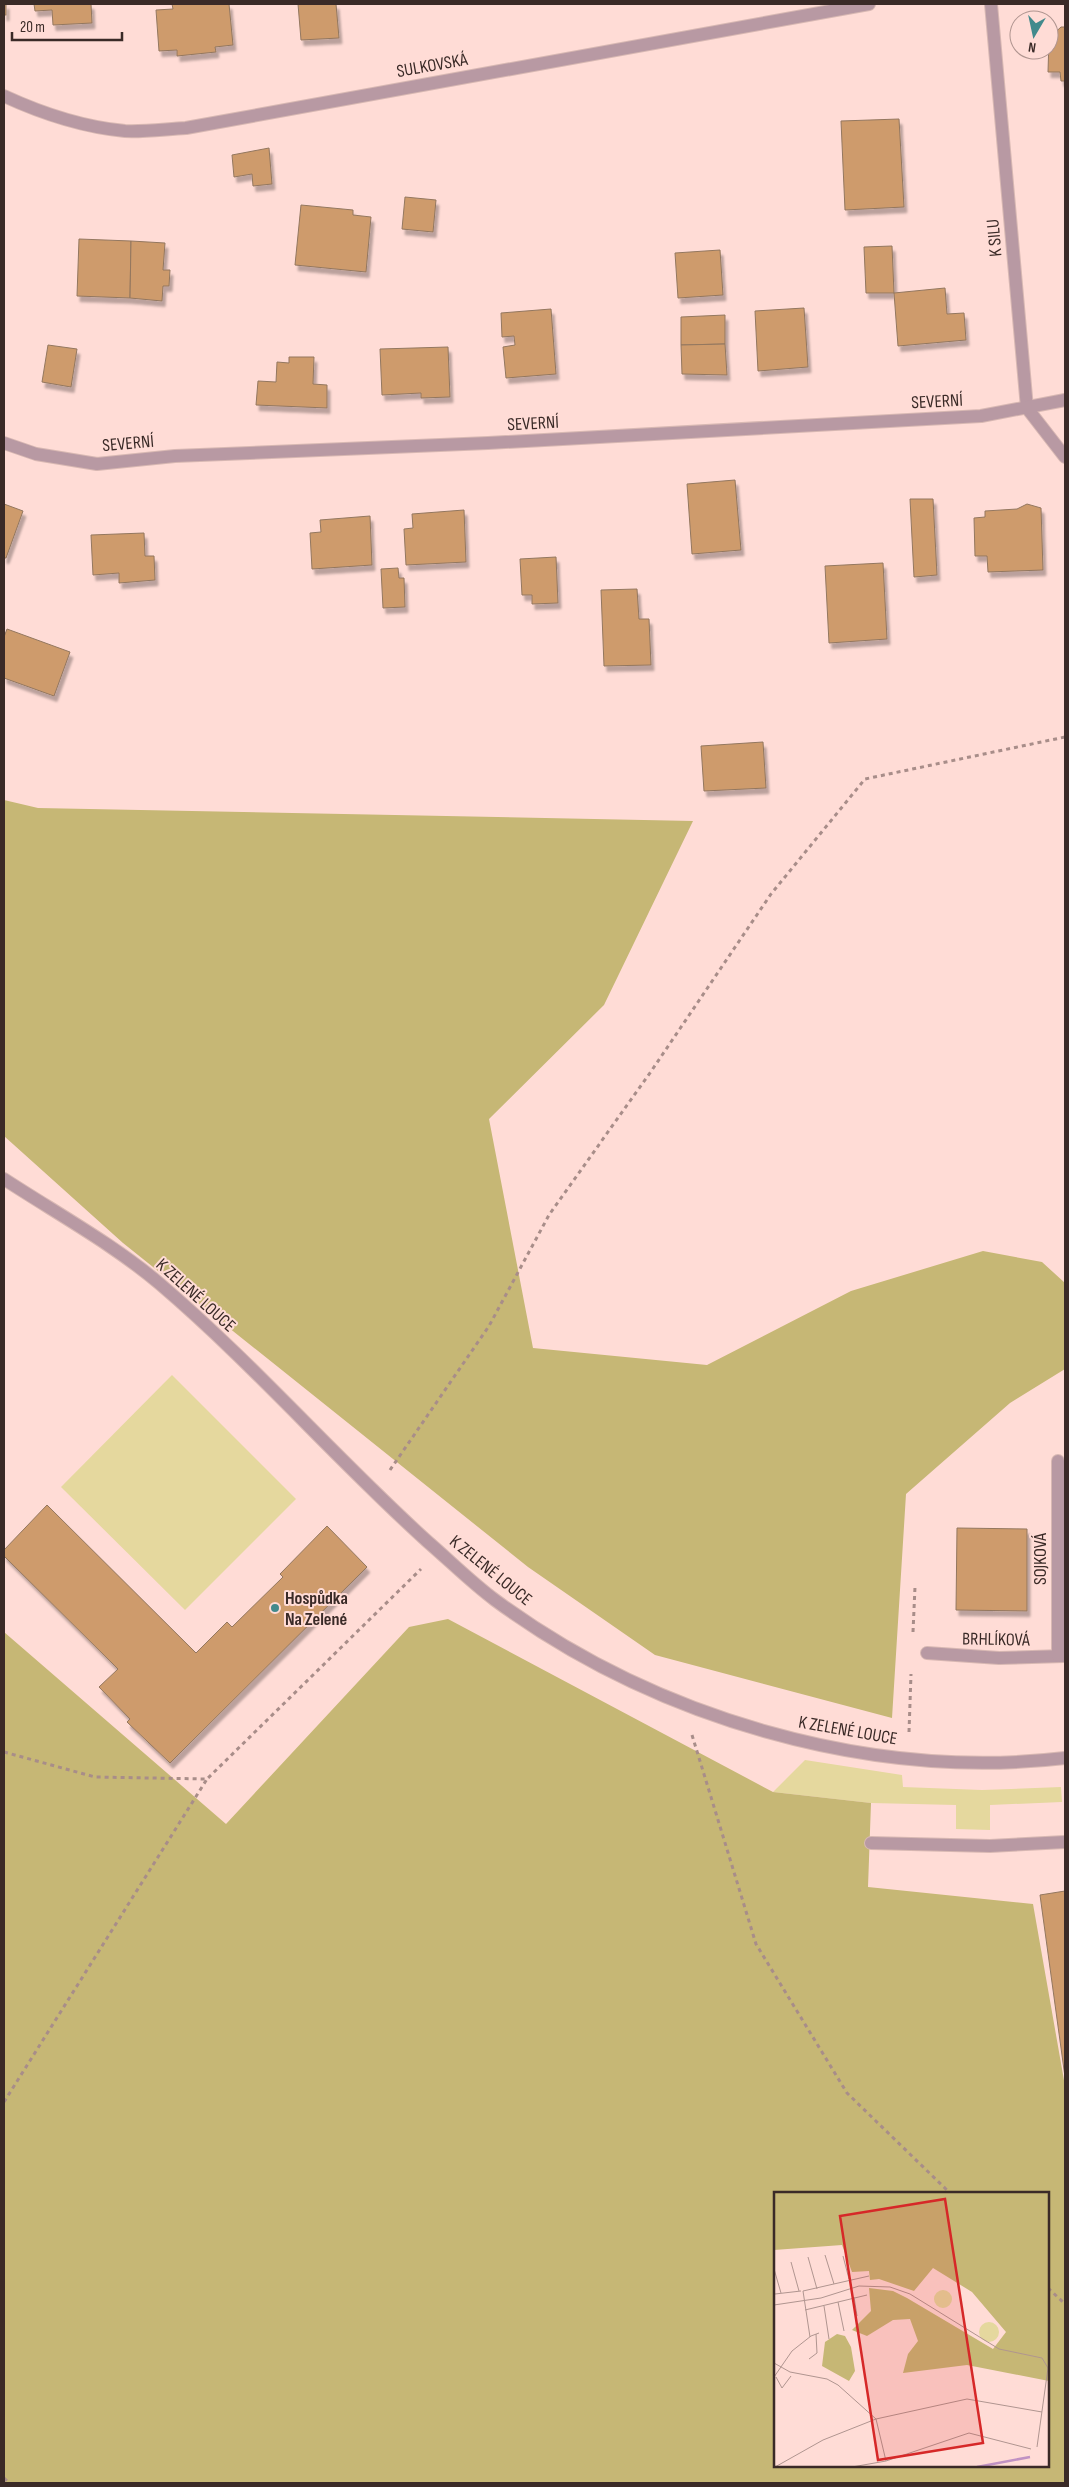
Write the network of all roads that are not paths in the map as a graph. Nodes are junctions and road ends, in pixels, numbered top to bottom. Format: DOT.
graph roads {
  1 [pos="869,4"];
  2 [pos="991,4"];
  3 [pos="4,96"];
  4 [pos="1065,400"];
  5 [pos="1026,408"];
  6 [pos="4,443"];
  7 [pos="1065,457"];
  8 [pos="4,1178"];
  9 [pos="1058,1461"];
  10 [pos="927,1653"];
  11 [pos="1061,1656"];
  12 [pos="1065,1758"];
  13 [pos="1065,1842"];
  14 [pos="871,1843"];
  1 -- 3 [label="street, SULKOVSKÁ"];
  2 -- 5 [label="street, K SILU"];
  4 -- 5 [label="street, SEVERNÍ"];
  5 -- 6 [label="street, SEVERNÍ"];
  5 -- 7 [label="street"];
  8 -- 12 [label="street, K ZELENÉ LOUCE"];
  9 -- 11 [label="street, SOJKOVÁ"];
  10 -- 11 [label="street, BRHLÍKOVÁ"];
  13 -- 14 [label="street"];
}
